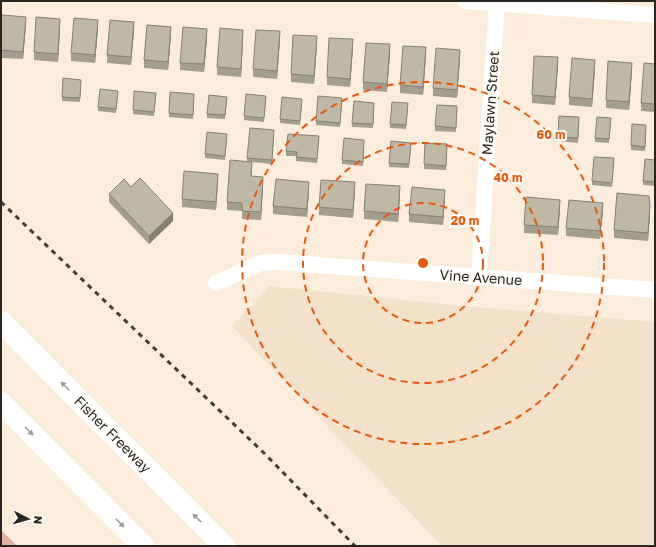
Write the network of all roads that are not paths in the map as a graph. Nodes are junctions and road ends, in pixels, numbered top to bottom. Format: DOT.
graph roads {
  1 [pos="465,1"];
  2 [pos="497,2"];
  3 [pos="655,15"];
  4 [pos="479,277"];
  5 [pos="216,283"];
  6 [pos="655,290"];
  7 [pos="1,322"];
  8 [pos="1,403"];
  9 [pos="143,546"];
  10 [pos="224,546"];
  1 -- 2 [label="street"];
  2 -- 3 [label="street"];
  2 -- 4 [label="street, Maylawn Street"];
  4 -- 5 [label="street, Vine Avenue"];
  4 -- 6 [label="street, Vine Avenue"];
  10 -- 7 [label="highway, Fisher Freeway, one-way"];
  8 -- 9 [label="highway, one-way"];
}
